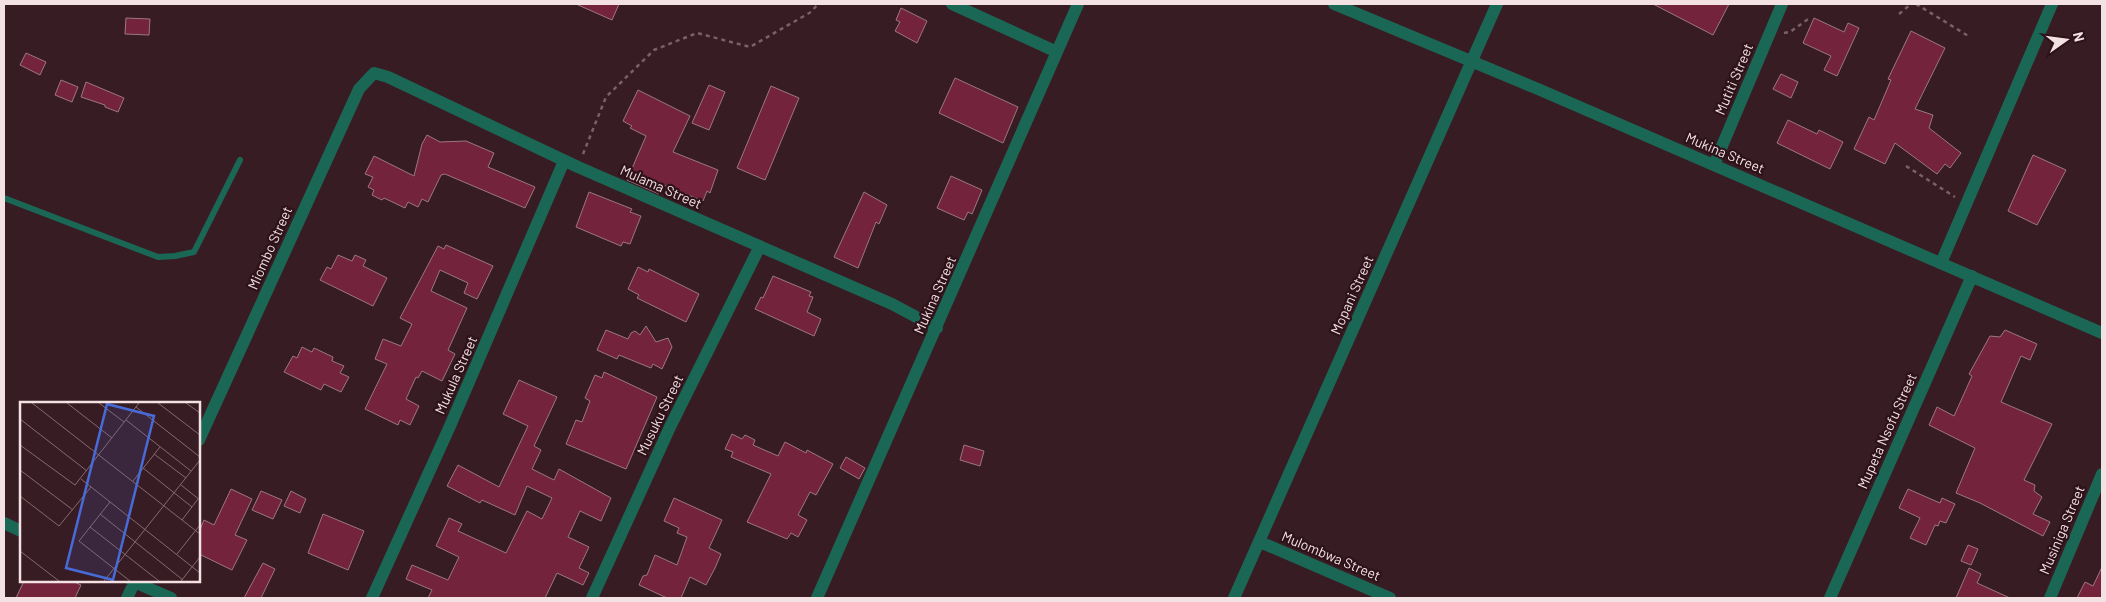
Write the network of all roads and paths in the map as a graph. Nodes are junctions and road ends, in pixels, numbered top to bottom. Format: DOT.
graph roads {
  1 [pos="818,4"];
  2 [pos="952,4"];
  3 [pos="1078,4"];
  4 [pos="1334,4"];
  5 [pos="1497,4"];
  6 [pos="1782,4"];
  7 [pos="1911,4"];
  8 [pos="1916,4"];
  9 [pos="2052,4"];
  10 [pos="1899,14"];
  11 [pos="1811,17"];
  12 [pos="1768,37"];
  13 [pos="1970,37"];
  14 [pos="1057,52"];
  15 [pos="1472,61"];
  16 [pos="374,73"];
  17 [pos="240,160"];
  18 [pos="564,161"];
  19 [pos="1714,165"];
  20 [pos="1906,166"];
  21 [pos="578,167"];
  22 [pos="4,198"];
  23 [pos="1967,204"];
  24 [pos="760,246"];
  25 [pos="1942,263"];
  26 [pos="1972,276"];
  27 [pos="937,328"];
  28 [pos="2102,332"];
  29 [pos="200,438"];
  30 [pos="2102,474"];
  31 [pos="4,523"];
  32 [pos="20,531"];
  33 [pos="1260,542"];
  34 [pos="134,582"];
  35 [pos="136,582"];
  36 [pos="127,598"];
  37 [pos="171,598"];
  38 [pos="372,598"];
  39 [pos="592,598"];
  40 [pos="817,598"];
  41 [pos="1234,598"];
  42 [pos="1390,598"];
  43 [pos="1830,598"];
  44 [pos="2050,598"];
  1 -- 21 [label="path"];
  2 -- 14 [label="street"];
  3 -- 14 [label="street, Mukina Street"];
  4 -- 15 [label="street, Mukina Street"];
  5 -- 15 [label="street, Mopani Street"];
  6 -- 12 [label="street, Mutiti Street"];
  7 -- 10 [label="path"];
  8 -- 13 [label="path"];
  9 -- 23 [label="street"];
  11 -- 12 [label="path"];
  12 -- 19 [label="street, Mutiti Street"];
  14 -- 27 [label="street, Mukina Street"];
  15 -- 19 [label="street, Mukina Street"];
  15 -- 33 [label="street, Mopani Street"];
  16 -- 18 [label="street, Mulama Street"];
  16 -- 29 [label="street, Miombo Street"];
  17 -- 22 [label="lane"];
  18 -- 21 [label="street, Mulama Street"];
  18 -- 38 [label="street, Mukula Street"];
  19 -- 25 [label="street, Mukina Street"];
  20 -- 23 [label="path"];
  21 -- 24 [label="street, Mulama Street"];
  23 -- 25 [label="street"];
  24 -- 27 [label="street, Mulama Street"];
  24 -- 39 [label="street, Musuku Street"];
  25 -- 26 [label="street, Mukina Street"];
  26 -- 28 [label="street, Mukina Street"];
  26 -- 43 [label="street, Mupeta Nsofu Street"];
  27 -- 40 [label="street, Mukina Street"];
  30 -- 44 [label="street, Musiniga Street"];
  31 -- 32 [label="street"];
  33 -- 41 [label="street, Mopani Street"];
  33 -- 42 [label="street, Mulombwa Street"];
  34 -- 36 [label="street"];
  35 -- 37 [label="street"];
}
